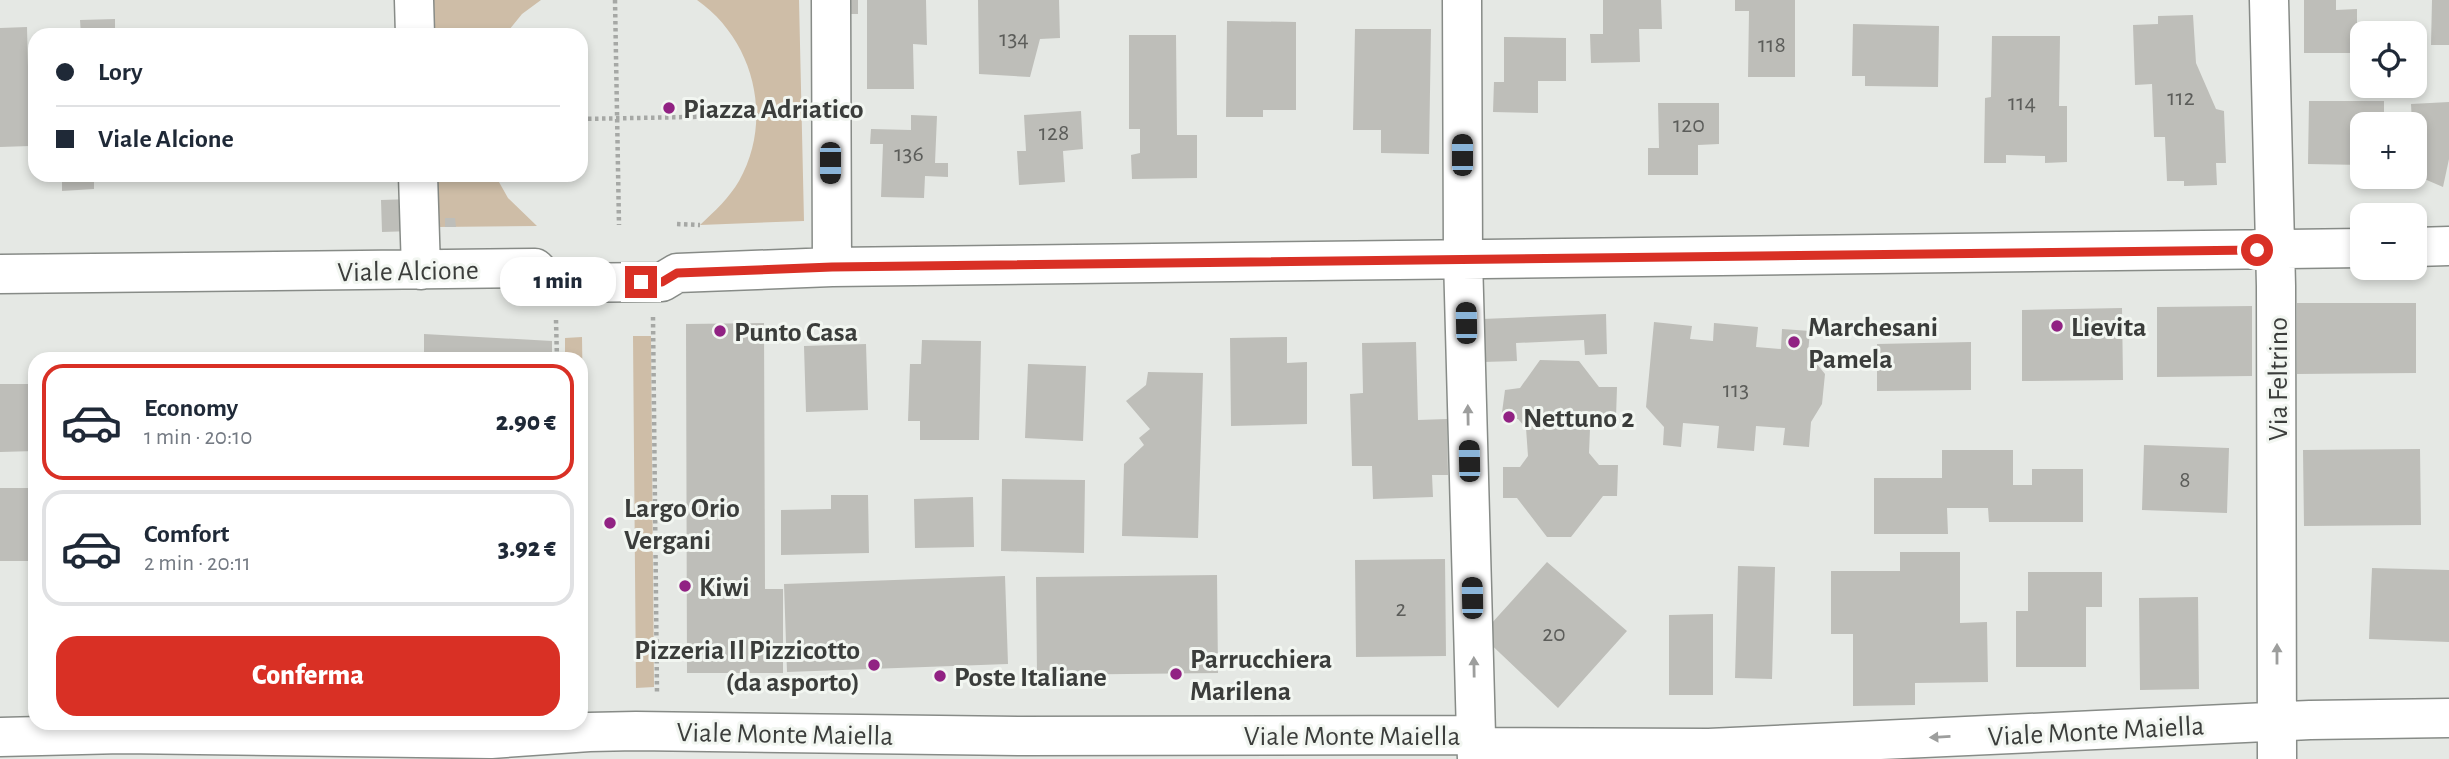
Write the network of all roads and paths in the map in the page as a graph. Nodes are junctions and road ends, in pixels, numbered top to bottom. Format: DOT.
graph roads {
  1 [pos="414,0"];
  2 [pos="615,0"];
  3 [pos="831,0"];
  4 [pos="1462,0"];
  5 [pos="2269,0"];
  6 [pos="415,28"];
  7 [pos="756,116"];
  8 [pos="617,118"];
  9 [pos="588,119"];
  10 [pos="418,182"];
  11 [pos="619,225"];
  12 [pos="677,225"];
  13 [pos="700,225"];
  14 [pos="2449,246"];
  15 [pos="2427,247"];
  16 [pos="2350,248"];
  17 [pos="2275,250"];
  18 [pos="1463,258"];
  19 [pos="832,267"];
  20 [pos="421,270"];
  21 [pos="0,274"];
  22 [pos="556,311"];
  23 [pos="653,316"];
  24 [pos="556,352"];
  25 [pos="657,692"];
  26 [pos="2449,718"];
  27 [pos="0,737"];
  28 [pos="2277,741"];
  29 [pos="1212,747"];
  30 [pos="1476,747"];
  31 [pos="248,748"];
  32 [pos="1022,748"];
  1 -- 6 [label="street"];
  2 -- 8 [label="path"];
  3 -- 19 [label="street"];
  4 -- 18 [label="street"];
  5 -- 17 [label="street, Via Feltrino"];
  7 -- 8 [label="path"];
  8 -- 9 [label="path"];
  8 -- 11 [label="path"];
  10 -- 20 [label="street"];
  12 -- 13 [label="path"];
  14 -- 15 [label="street"];
  16 -- 17 [label="street, Viale Alcione"];
  17 -- 18 [label="street, Viale Alcione"];
  28 -- 17 [label="street, Via Feltrino, one-way"];
  18 -- 19 [label="street, Viale Alcione"];
  30 -- 18 [label="street, one-way"];
  19 -- 20 [label="street, Viale Alcione"];
  20 -- 21 [label="street, Viale Alcione"];
  22 -- 24 [label="path"];
  23 -- 25 [label="path"];
  26 -- 28 [label="street, Viale Monte Maiella"];
  27 -- 31 [label="street, Viale Monte Maiella"];
  28 -- 30 [label="street, Viale Monte Maiella, one-way"];
  29 -- 30 [label="street, Viale Monte Maiella"];
  29 -- 32 [label="street, Viale Monte Maiella"];
  31 -- 32 [label="street, Viale Monte Maiella"];
}
